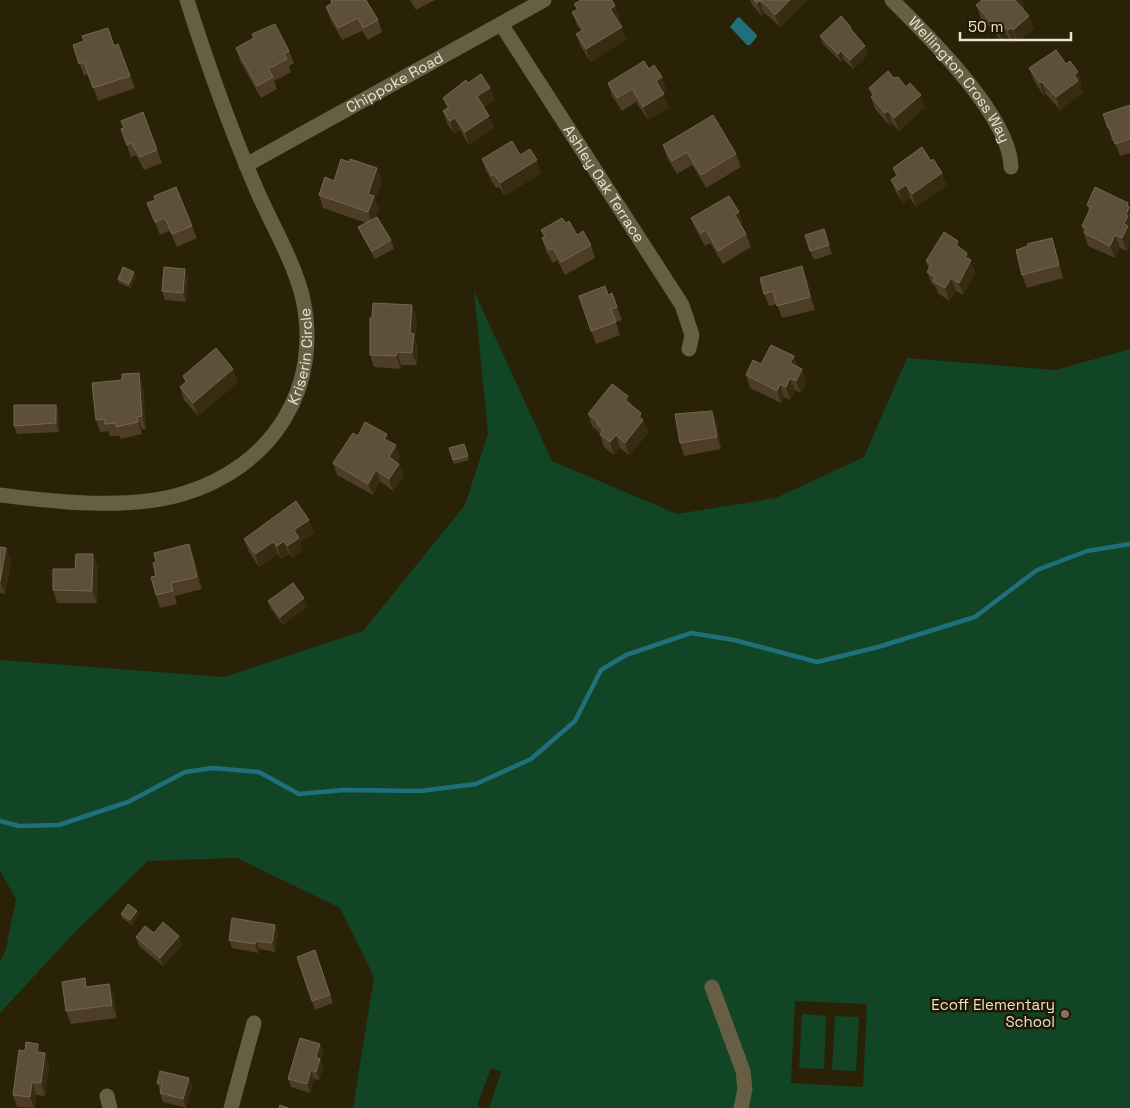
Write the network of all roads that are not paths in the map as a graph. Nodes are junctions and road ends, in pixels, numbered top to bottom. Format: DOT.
graph roads {
  1 [pos="187,0"];
  2 [pos="544,0"];
  3 [pos="892,0"];
  4 [pos="500,24"];
  5 [pos="246,165"];
  6 [pos="1011,167"];
  7 [pos="689,349"];
  8 [pos="0,495"];
  9 [pos="712,987"];
  10 [pos="254,1023"];
  11 [pos="231,1108"];
  12 [pos="741,1108"];
  1 -- 5 [label="street, Kriserin Circle"];
  2 -- 4 [label="street, Chippoke Road"];
  3 -- 6 [label="street, Wellington Cross Way"];
  4 -- 5 [label="street, Chippoke Road"];
  4 -- 7 [label="street, Ashley Oak Terrace"];
  5 -- 8 [label="street, Kriserin Circle"];
  9 -- 12 [label="street"];
  10 -- 11 [label="street"];
}
